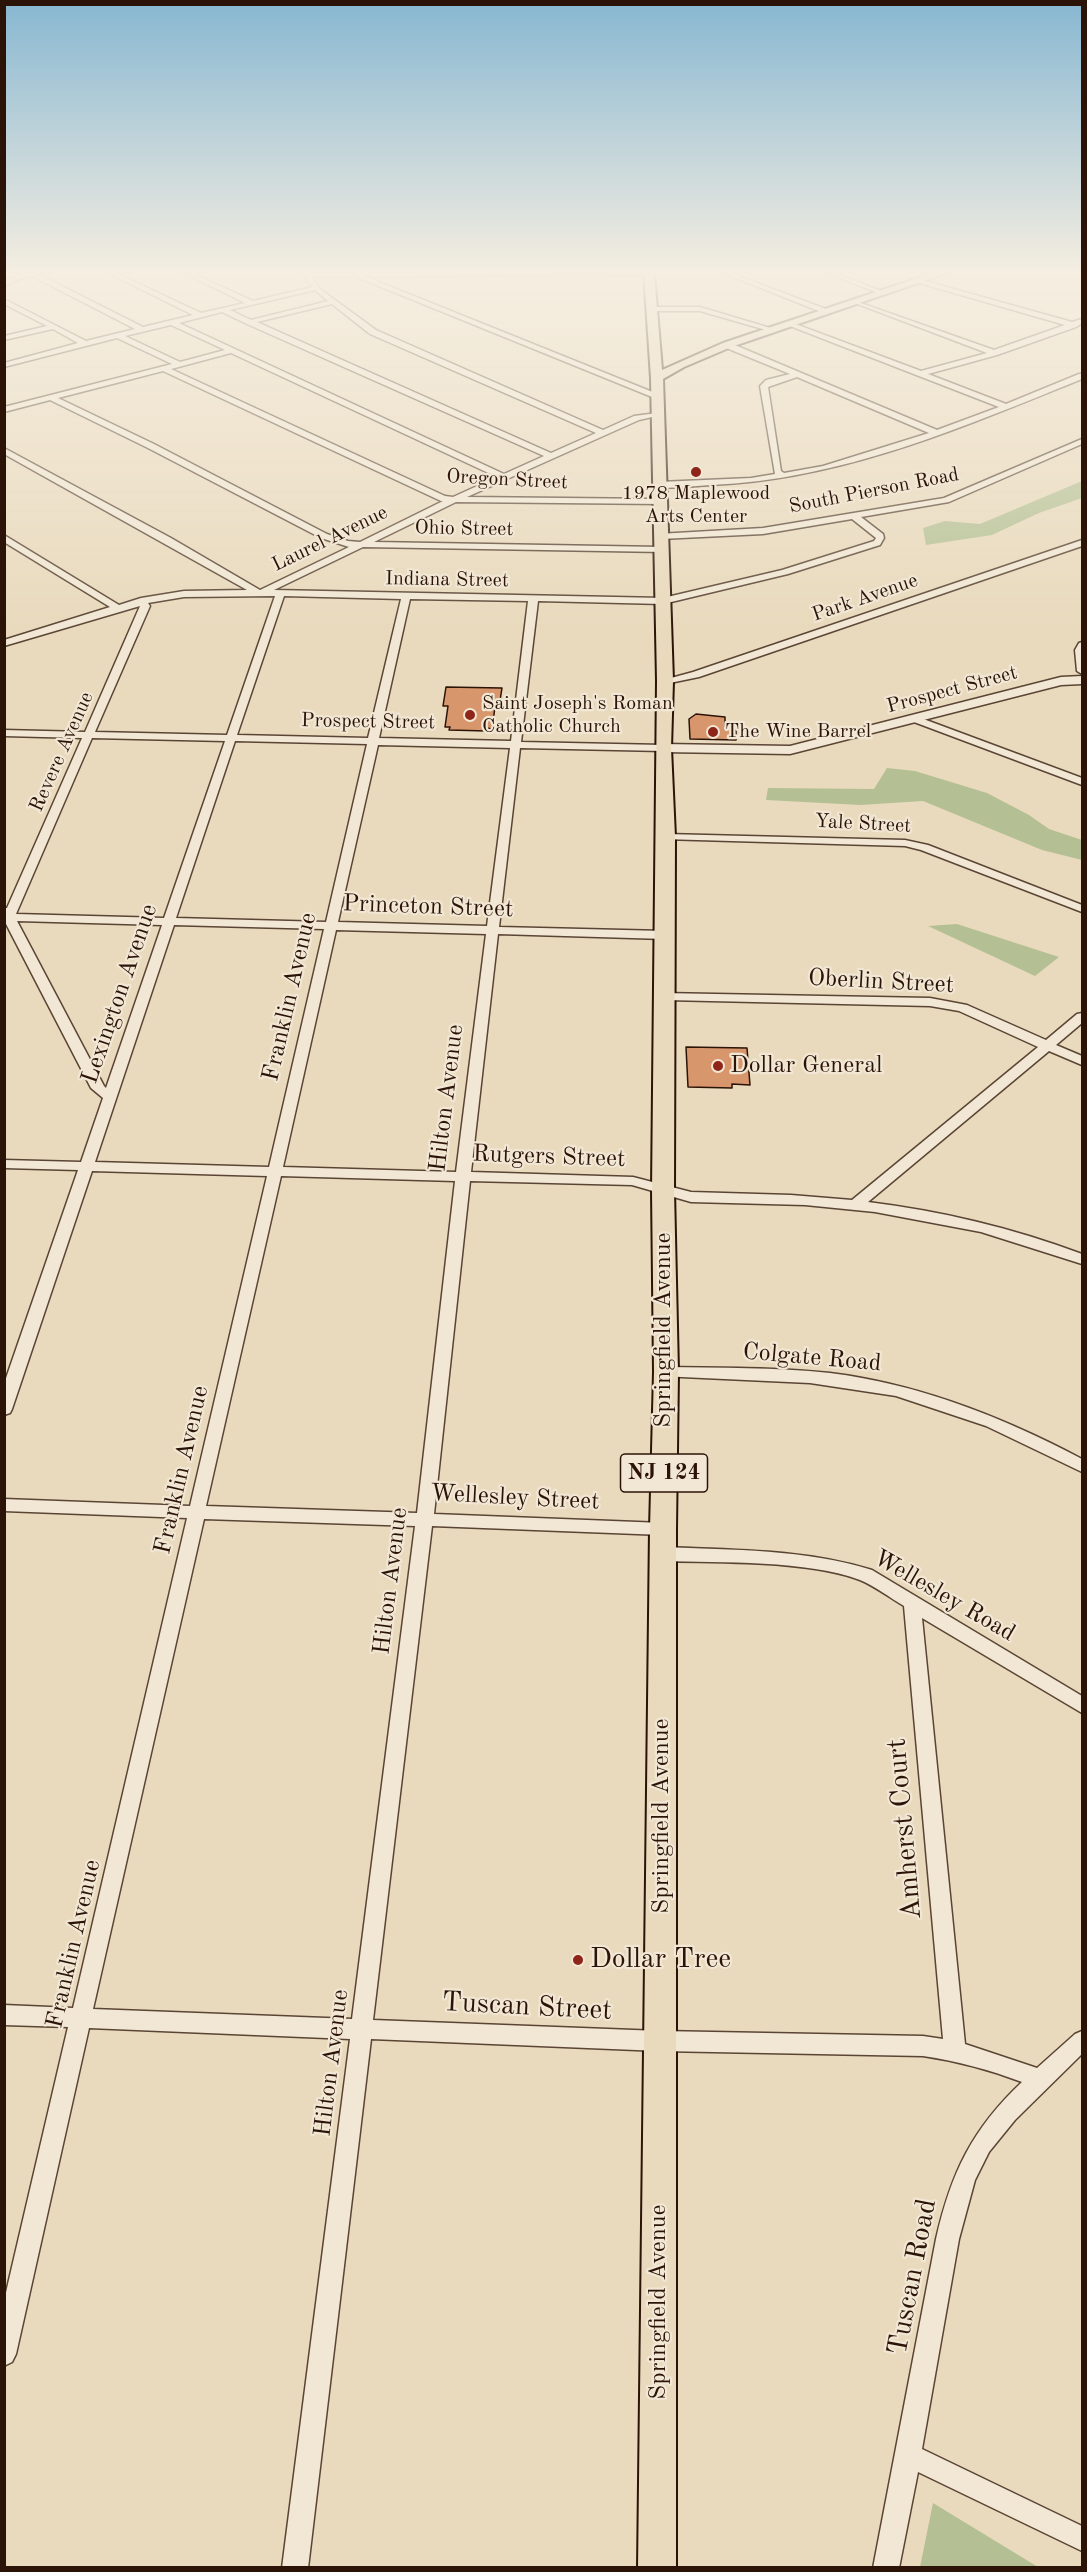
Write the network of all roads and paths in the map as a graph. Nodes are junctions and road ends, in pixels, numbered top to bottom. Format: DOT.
graph roads {
  1 [pos="65,393"];
  2 [pos="217,393"];
  3 [pos="325,393"];
  4 [pos="410,393"];
  5 [pos="511,393"];
  6 [pos="647,393"];
  7 [pos="657,393"];
  8 [pos="660,393"];
  9 [pos="765,393"];
  10 [pos="839,393"];
  11 [pos="970,393"];
  12 [pos="1041,393"];
  13 [pos="49,397"];
  14 [pos="657,397"];
  15 [pos="1006,407"];
  16 [pos="4,410"];
  17 [pos="602,433"];
  18 [pos="936,434"];
  19 [pos="1083,441"];
  20 [pos="4,450"];
  21 [pos="551,456"];
  22 [pos="783,476"];
  23 [pos="504,477"];
  24 [pos="660,494"];
  25 [pos="456,499"];
  26 [pos="854,516"];
  27 [pos="1083,537"];
  28 [pos="4,538"];
  29 [pos="661,543"];
  30 [pos="1074,545"];
  31 [pos="357,546"];
  32 [pos="1083,556"];
  33 [pos="260,593"];
  34 [pos="280,594"];
  35 [pos="406,597"];
  36 [pos="533,600"];
  37 [pos="141,601"];
  38 [pos="663,601"];
  39 [pos="118,608"];
  40 [pos="4,644"];
  41 [pos="1083,645"];
  42 [pos="1083,671"];
  43 [pos="1083,680"];
  44 [pos="665,681"];
  45 [pos="918,720"];
  46 [pos="4,733"];
  47 [pos="89,735"];
  48 [pos="230,738"];
  49 [pos="373,741"];
  50 [pos="516,745"];
  51 [pos="663,748"];
  52 [pos="1083,782"];
  53 [pos="666,837"];
  54 [pos="1083,909"];
  55 [pos="7,913"];
  56 [pos="168,922"];
  57 [pos="331,925"];
  58 [pos="493,930"];
  59 [pos="665,934"];
  60 [pos="666,996"];
  61 [pos="1083,1017"];
  62 [pos="1050,1046"];
  63 [pos="1083,1060"];
  64 [pos="109,1096"];
  65 [pos="4,1164"];
  66 [pos="87,1166"];
  67 [pos="275,1172"];
  68 [pos="463,1176"];
  69 [pos="663,1190"];
  70 [pos="857,1204"];
  71 [pos="1083,1259"];
  72 [pos="666,1372"];
  73 [pos="4,1409"];
  74 [pos="1083,1466"];
  75 [pos="4,1505"];
  76 [pos="196,1513"];
  77 [pos="424,1518"];
  78 [pos="663,1529"];
  79 [pos="663,1554"];
  80 [pos="912,1603"];
  81 [pos="1083,1705"];
  82 [pos="4,2015"];
  83 [pos="82,2018"];
  84 [pos="362,2028"];
  85 [pos="1083,2041"];
  86 [pos="660,2042"];
  87 [pos="955,2050"];
  88 [pos="1042,2080"];
  89 [pos="4,2354"];
  90 [pos="909,2456"];
  91 [pos="1083,2539"];
  92 [pos="295,2568"];
  93 [pos="657,2568"];
  94 [pos="886,2568"];
  1 -- 13 [label="street"];
  2 -- 25 [label="street, Oregon Street"];
  3 -- 23 [label="street"];
  4 -- 21 [label="street"];
  5 -- 17 [label="street"];
  6 -- 14 [label="street"];
  7 -- 14 [label="main road, Springfield Avenue / NJ 124"];
  8 -- 14 [label="main road"];
  9 -- 22 [label="street"];
  10 -- 18 [label="street"];
  11 -- 15 [label="street"];
  12 -- 15 [label="street, Oregon Street"];
  13 -- 16 [label="street"];
  13 -- 31 [label="street, Ohio Street"];
  14 -- 17 [label="street, Laurel Avenue"];
  14 -- 24 [label="main road, Springfield Avenue / NJ 124"];
  15 -- 18 [label="street, Oregon Street"];
  17 -- 21 [label="street, Laurel Avenue"];
  18 -- 22 [label="street, Oregon Street"];
  19 -- 26 [label="street, South Pierson Road"];
  20 -- 33 [label="street, Indiana Street"];
  21 -- 23 [label="street, Laurel Avenue"];
  22 -- 24 [label="street, Oregon Street"];
  23 -- 25 [label="street, Laurel Avenue"];
  24 -- 25 [label="street, Oregon Street"];
  24 -- 29 [label="main road, Springfield Avenue / NJ 124"];
  25 -- 31 [label="street, Laurel Avenue"];
  26 -- 29 [label="street, South Pierson Road"];
  26 -- 38 [label="street, Indiana Street"];
  27 -- 30 [label="street, Park Avenue"];
  28 -- 39 [label="street"];
  29 -- 31 [label="street, Ohio Street"];
  29 -- 38 [label="main road, Springfield Avenue / NJ 124"];
  30 -- 32 [label="street"];
  30 -- 44 [label="street, Park Avenue"];
  31 -- 33 [label="street, Laurel Avenue"];
  33 -- 34 [label="street, Indiana Street"];
  33 -- 37 [label="street, Laurel Avenue"];
  34 -- 35 [label="street, Indiana Street"];
  34 -- 48 [label="street, Lexington Avenue"];
  35 -- 36 [label="street, Indiana Street"];
  35 -- 49 [label="street, Franklin Avenue"];
  36 -- 38 [label="street, Indiana Street"];
  36 -- 50 [label="street, Hilton Avenue"];
  37 -- 39 [label="street, Laurel Avenue"];
  37 -- 47 [label="street, Revere Avenue"];
  38 -- 44 [label="main road, Springfield Avenue / NJ 124"];
  39 -- 40 [label="street, Laurel Avenue"];
  41 -- 42 [label="street"];
  43 -- 45 [label="street, Prospect Street"];
  44 -- 51 [label="main road, Springfield Avenue / NJ 124"];
  45 -- 51 [label="street, Prospect Street"];
  45 -- 52 [label="street"];
  46 -- 47 [label="street, Prospect Street"];
  47 -- 48 [label="street, Prospect Street"];
  47 -- 55 [label="street, Revere Avenue"];
  48 -- 49 [label="street, Prospect Street"];
  48 -- 56 [label="street, Lexington Avenue"];
  49 -- 50 [label="street, Prospect Street"];
  49 -- 57 [label="street, Franklin Avenue"];
  50 -- 51 [label="street, Prospect Street"];
  50 -- 58 [label="street, Hilton Avenue"];
  51 -- 53 [label="main road, Springfield Avenue / NJ 124"];
  53 -- 54 [label="street, Yale Street"];
  53 -- 59 [label="main road, Springfield Avenue / NJ 124"];
  55 -- 56 [label="street, Princeton Street"];
  55 -- 64 [label="street"];
  56 -- 57 [label="street, Princeton Street"];
  56 -- 64 [label="street, Lexington Avenue"];
  57 -- 58 [label="street, Princeton Street"];
  57 -- 67 [label="street, Franklin Avenue"];
  58 -- 59 [label="street, Princeton Street"];
  58 -- 68 [label="street, Hilton Avenue"];
  59 -- 60 [label="main road, Springfield Avenue / NJ 124"];
  60 -- 62 [label="street, Oberlin Street"];
  60 -- 69 [label="main road, Springfield Avenue / NJ 124"];
  61 -- 62 [label="street"];
  62 -- 63 [label="street, Oberlin Street"];
  62 -- 70 [label="street"];
  64 -- 66 [label="street, Lexington Avenue"];
  65 -- 66 [label="street, Rutgers Street"];
  66 -- 67 [label="street, Rutgers Street"];
  66 -- 73 [label="street, Lexington Avenue"];
  67 -- 68 [label="street, Rutgers Street"];
  67 -- 76 [label="street, Franklin Avenue"];
  68 -- 69 [label="street, Rutgers Street"];
  68 -- 77 [label="street, Hilton Avenue"];
  69 -- 70 [label="street, Rutgers Street"];
  69 -- 72 [label="main road, Springfield Avenue / NJ 124"];
  70 -- 71 [label="street, Rutgers Street"];
  72 -- 74 [label="street, Colgate Road"];
  72 -- 78 [label="main road, Springfield Avenue / NJ 124"];
  75 -- 76 [label="street, Wellesley Street"];
  76 -- 77 [label="street, Wellesley Street"];
  76 -- 83 [label="street, Franklin Avenue"];
  77 -- 78 [label="street, Wellesley Street"];
  77 -- 84 [label="street, Hilton Avenue"];
  78 -- 79 [label="main road, Springfield Avenue / NJ 124"];
  79 -- 80 [label="street, Wellesley Road"];
  79 -- 86 [label="main road, Springfield Avenue / NJ 124"];
  80 -- 81 [label="street, Wellesley Road"];
  80 -- 87 [label="street, Amherst Court"];
  82 -- 83 [label="street, Tuscan Street"];
  83 -- 84 [label="street, Tuscan Street"];
  83 -- 89 [label="street, Franklin Avenue"];
  84 -- 86 [label="street, Tuscan Street"];
  84 -- 92 [label="street, Hilton Avenue"];
  85 -- 88 [label="street, Tuscan Road"];
  86 -- 87 [label="street, Tuscan Street"];
  86 -- 93 [label="main road, Springfield Avenue / NJ 124"];
  87 -- 88 [label="street, Tuscan Street"];
  88 -- 90 [label="street, Tuscan Road"];
  90 -- 91 [label="street"];
  90 -- 94 [label="street, Tuscan Road"];
}
